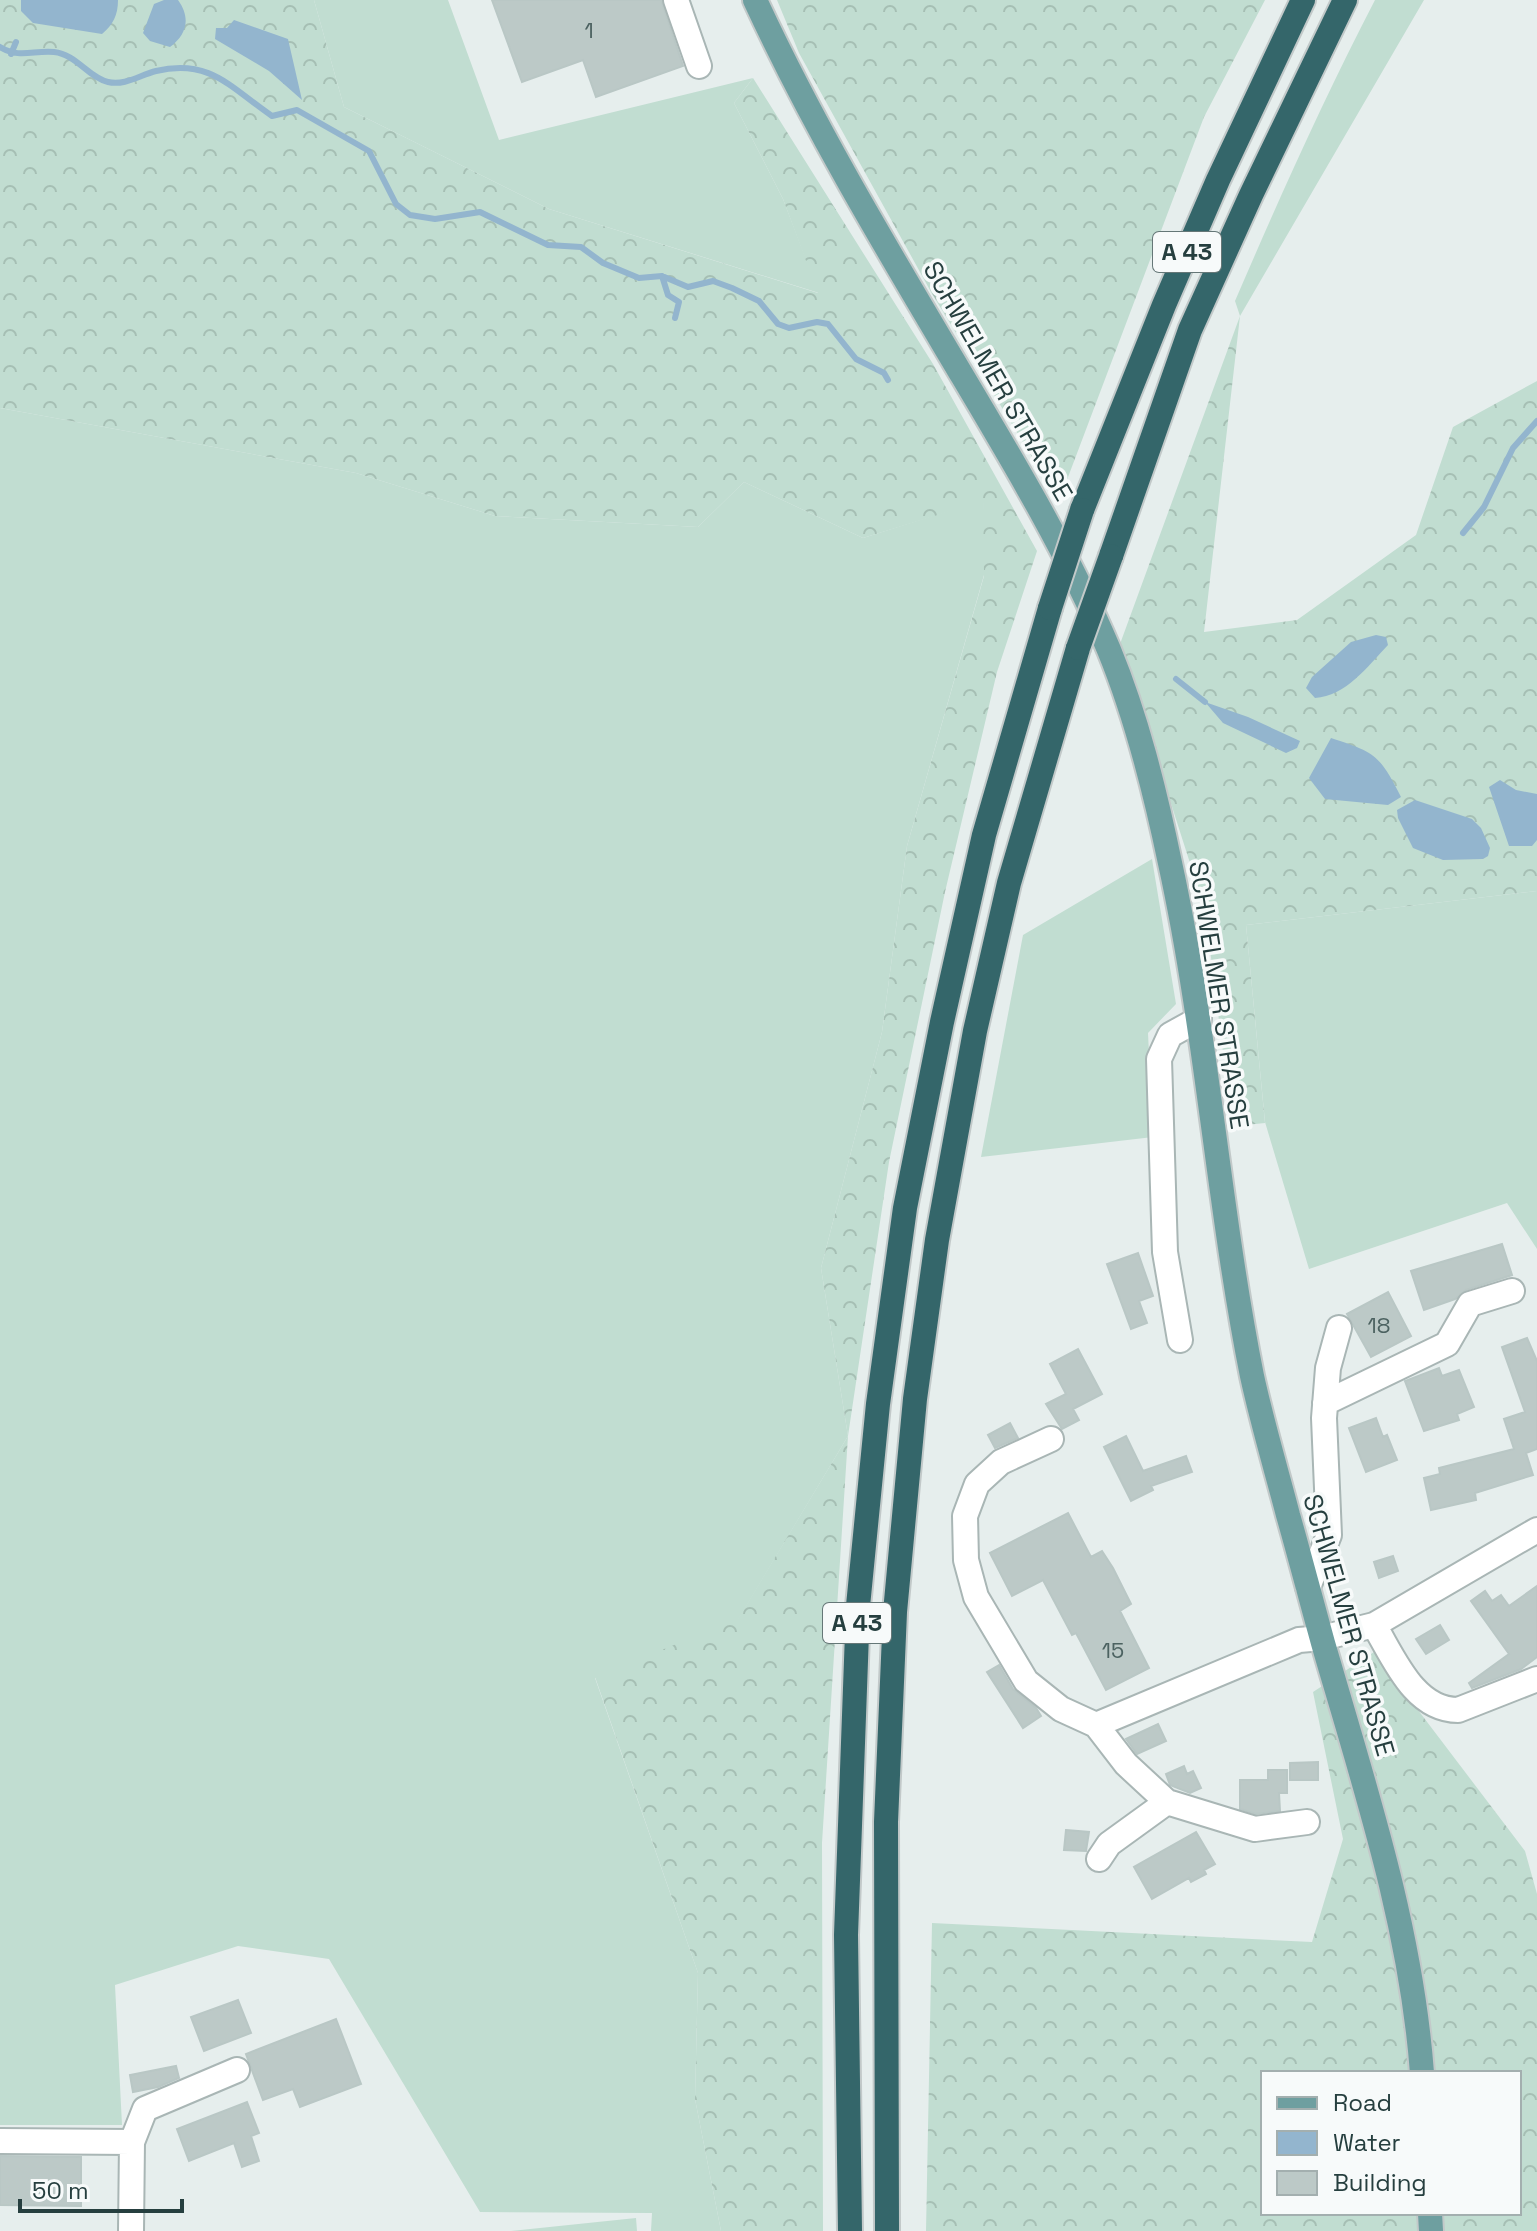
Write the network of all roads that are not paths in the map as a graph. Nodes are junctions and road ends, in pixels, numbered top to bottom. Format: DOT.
graph roads {
  1 [pos="676,0"];
  2 [pos="755,0"];
  3 [pos="1303,0"];
  4 [pos="1345,0"];
  5 [pos="699,66"];
  6 [pos="1199,1019"];
  7 [pos="1512,1291"];
  8 [pos="1339,1328"];
  9 [pos="1180,1340"];
  10 [pos="1325,1403"];
  11 [pos="1051,1439"];
  12 [pos="1537,1530"];
  13 [pos="1308,1587"];
  14 [pos="1374,1625"];
  15 [pos="1322,1638"];
  16 [pos="1537,1679"];
  17 [pos="1096,1725"];
  18 [pos="1167,1802"];
  19 [pos="1307,1822"];
  20 [pos="1099,1859"];
  21 [pos="237,2070"];
  22 [pos="1422,2071"];
  23 [pos="0,2141"];
  24 [pos="132,2142"];
  25 [pos="131,2231"];
  26 [pos="850,2231"];
  27 [pos="887,2231"];
  1 -- 5 [label="street"];
  2 -- 6 [label="main road, SCHWELMER STRASSE"];
  3 -- 26 [label="highway, A 43, bridge"];
  4 -- 27 [label="highway, A 43, bridge"];
  6 -- 9 [label="street"];
  6 -- 13 [label="main road, SCHWELMER STRASSE"];
  7 -- 10 [label="street"];
  8 -- 10 [label="street"];
  10 -- 13 [label="street"];
  11 -- 17 [label="street"];
  12 -- 14 [label="street"];
  13 -- 15 [label="main road, SCHWELMER STRASSE"];
  14 -- 15 [label="street"];
  14 -- 16 [label="street"];
  15 -- 17 [label="street"];
  15 -- 22 [label="main road, SCHWELMER STRASSE"];
  17 -- 18 [label="street"];
  18 -- 19 [label="street"];
  18 -- 20 [label="street"];
  21 -- 24 [label="street"];
  23 -- 24 [label="street"];
  24 -- 25 [label="street"];
}
